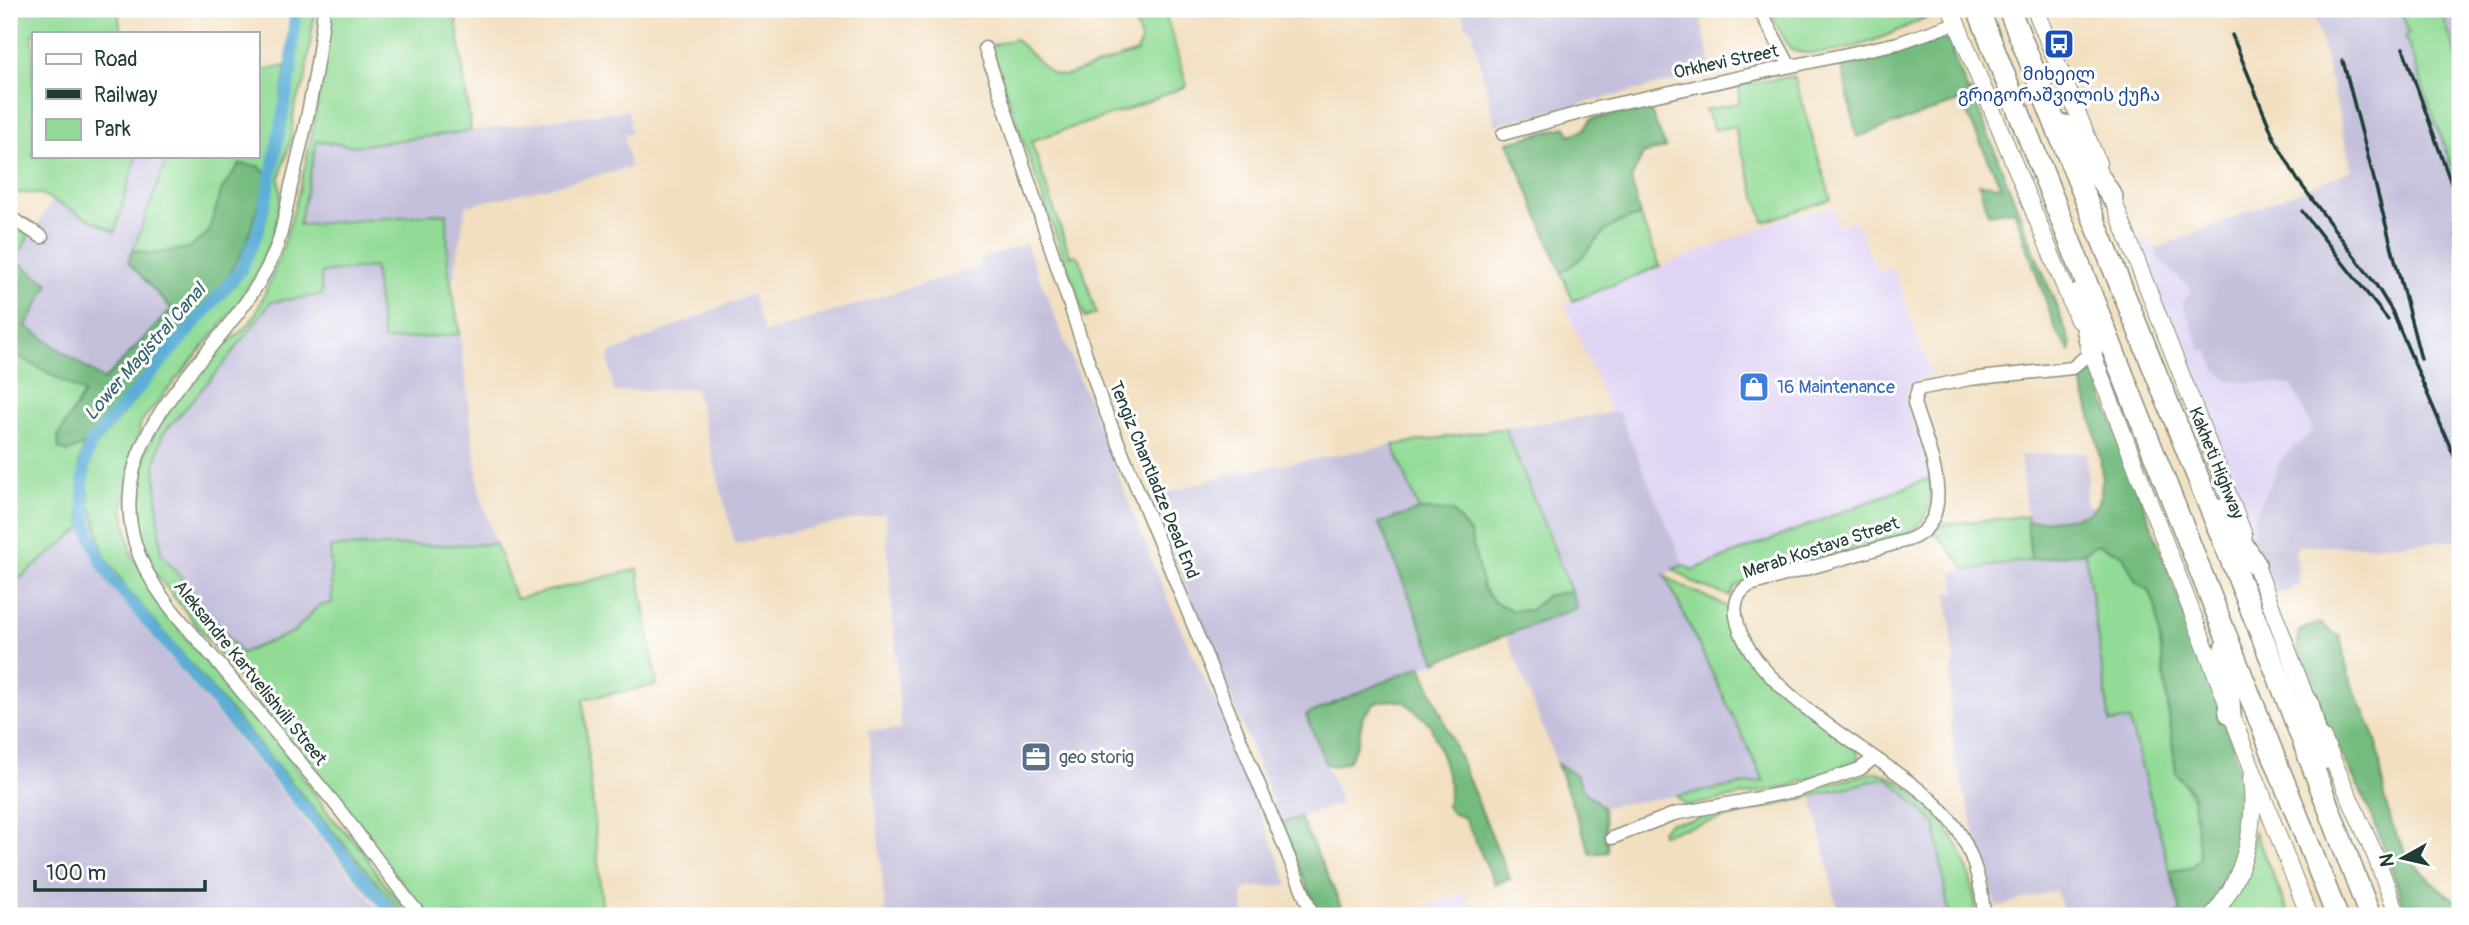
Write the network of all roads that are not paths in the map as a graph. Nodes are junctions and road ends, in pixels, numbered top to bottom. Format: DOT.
graph roads {
  1 [pos="324,9"];
  2 [pos="1759,9"];
  3 [pos="1978,9"];
  4 [pos="2008,9"];
  5 [pos="2035,9"];
  6 [pos="1954,16"];
  7 [pos="985,48"];
  8 [pos="1790,66"];
  9 [pos="2038,82"];
  10 [pos="1503,134"];
  11 [pos="2112,197"];
  12 [pos="9,217"];
  13 [pos="42,237"];
  14 [pos="2069,240"];
  15 [pos="2091,351"];
  16 [pos="2194,471"];
  17 [pos="2255,564"];
  18 [pos="2223,625"];
  19 [pos="2308,703"];
  20 [pos="2230,714"];
  21 [pos="2246,751"];
  22 [pos="1874,758"];
  23 [pos="1612,838"];
  24 [pos="2344,846"];
  25 [pos="9,911"];
  26 [pos="14,916"];
  27 [pos="421,916"];
  28 [pos="1313,916"];
  29 [pos="1984,916"];
  30 [pos="2212,916"];
  31 [pos="2309,916"];
  32 [pos="2337,916"];
  33 [pos="2370,916"];
  34 [pos="2398,916"];
  1 -- 27 [label="street, Aleksandre Kartvelishvili Street"];
  2 -- 8 [label="street"];
  3 -- 14 [label="highway"];
  4 -- 9 [label="highway, Kakheti Highway"];
  5 -- 11 [label="street, Kakheti Highway"];
  6 -- 8 [label="street, Orkhevi Street"];
  6 -- 15 [label="street"];
  7 -- 28 [label="street, Tengiz Chantladze Dead End"];
  8 -- 10 [label="street, Orkhevi Street"];
  9 -- 11 [label="highway"];
  9 -- 16 [label="highway, Kakheti Highway"];
  11 -- 17 [label="street, Kakheti Highway"];
  12 -- 13 [label="street"];
  14 -- 15 [label="highway"];
  14 -- 18 [label="highway"];
  15 -- 20 [label="street"];
  15 -- 22 [label="street, Merab Kostava Street"];
  16 -- 17 [label="highway"];
  16 -- 24 [label="highway, Kakheti Highway"];
  17 -- 19 [label="street, Kakheti Highway"];
  18 -- 20 [label="highway"];
  18 -- 32 [label="highway"];
  19 -- 24 [label="highway"];
  19 -- 34 [label="street, Kakheti Highway"];
  20 -- 21 [label="street"];
  21 -- 30 [label="street"];
  21 -- 31 [label="street"];
  22 -- 23 [label="street"];
  22 -- 29 [label="street, Merab Kostava Street"];
  24 -- 33 [label="highway, Kakheti Highway"];
  25 -- 26 [label="street"];
}
